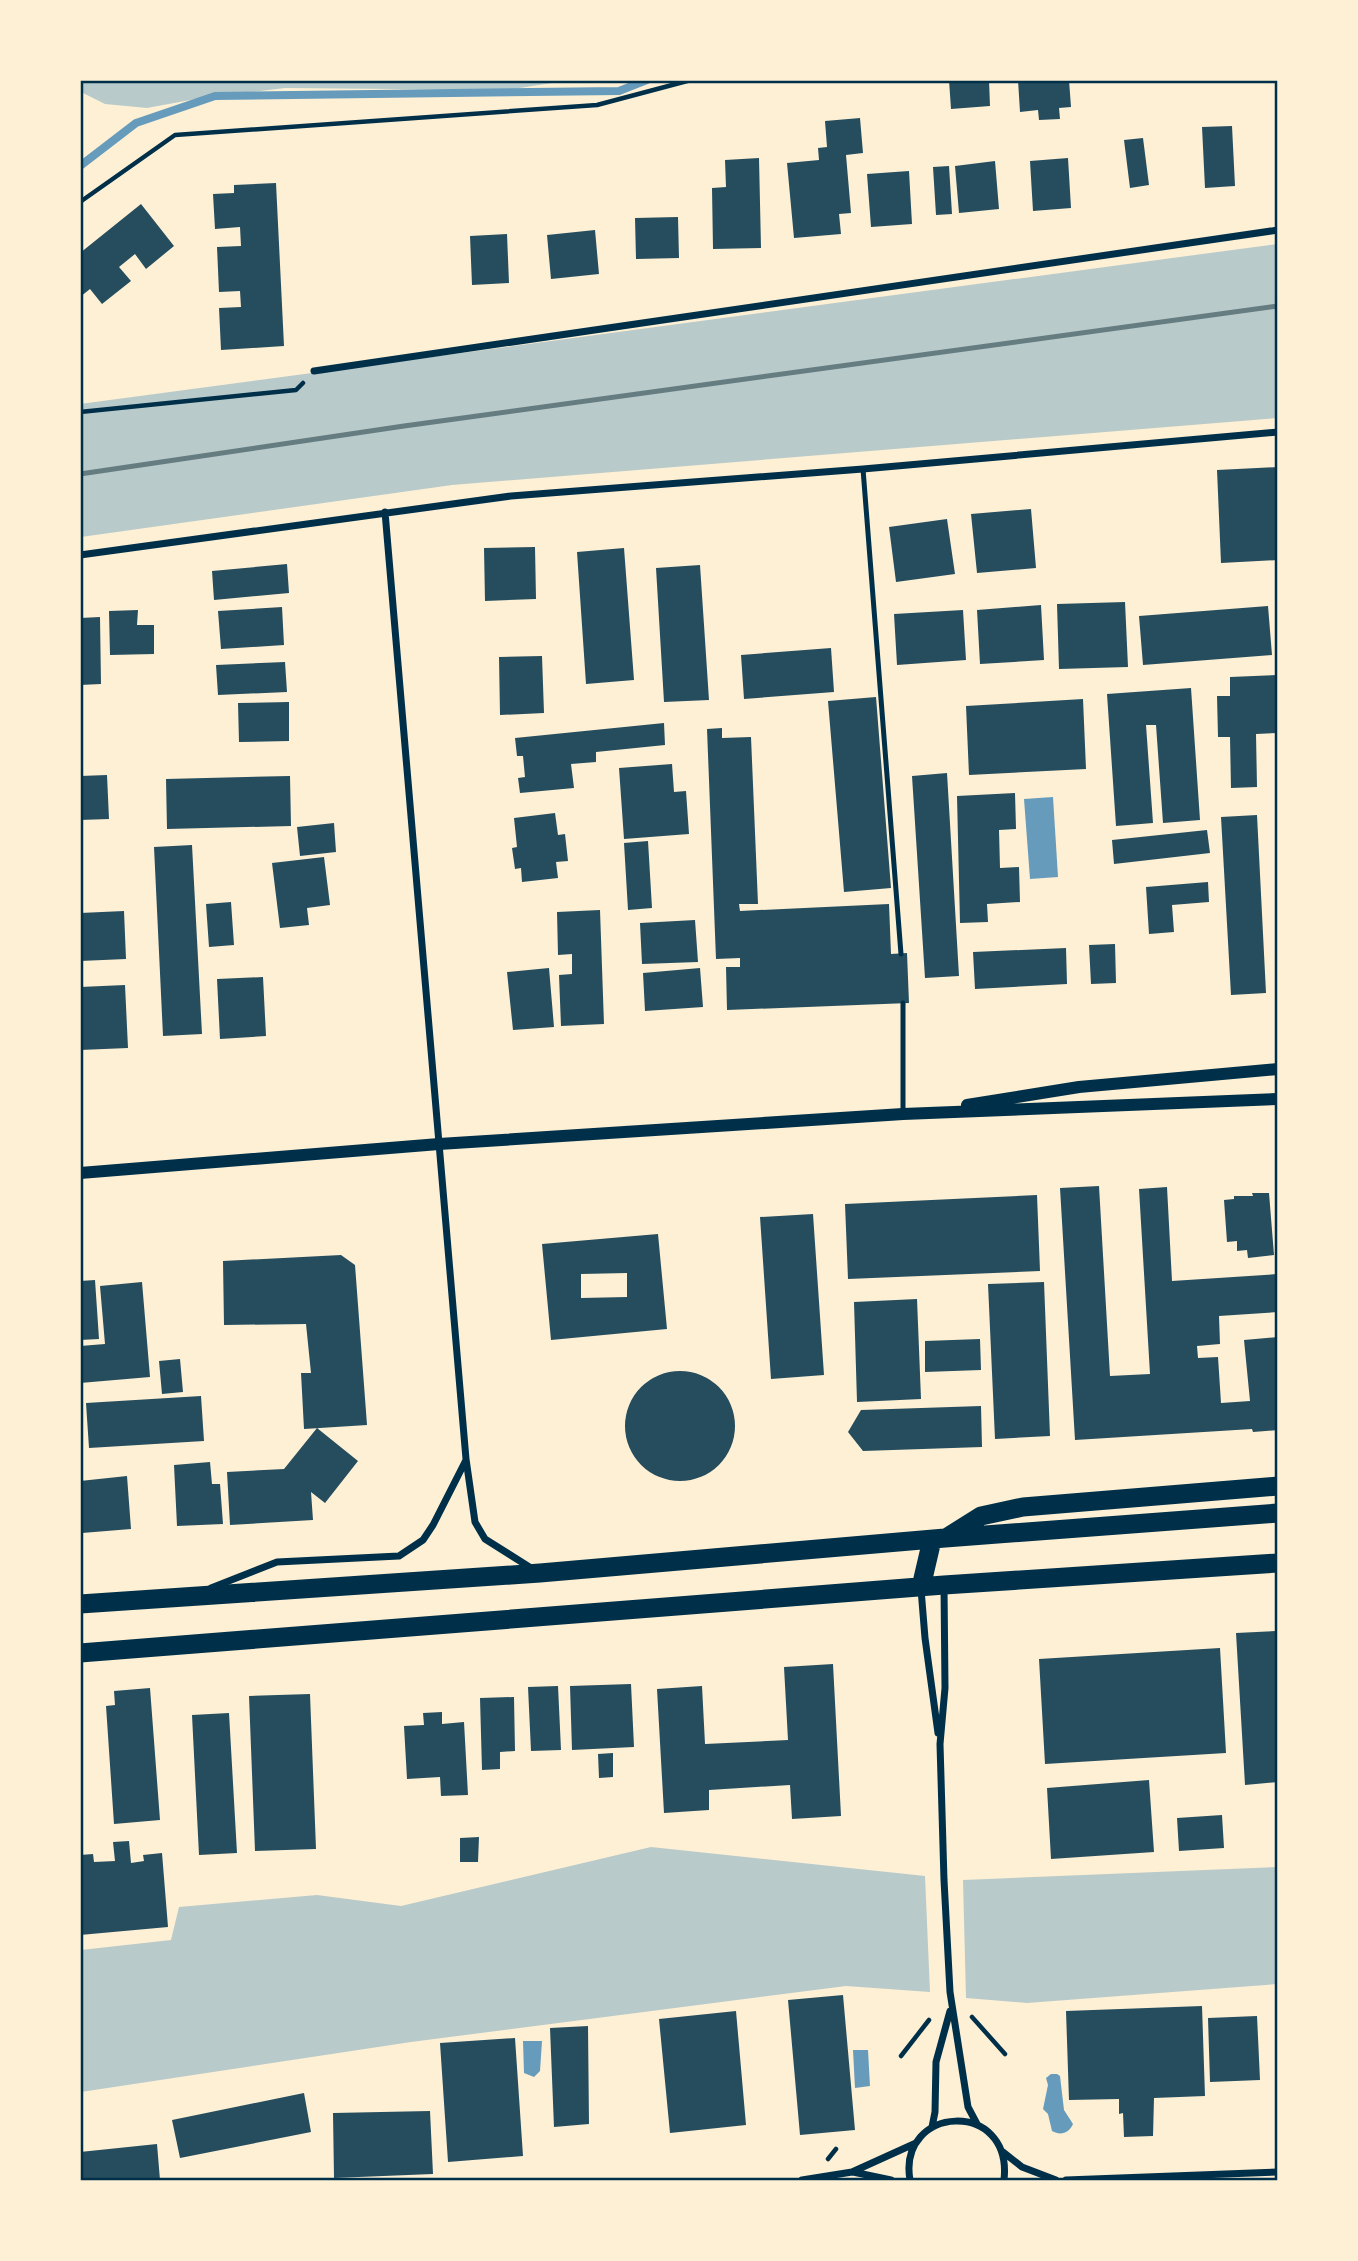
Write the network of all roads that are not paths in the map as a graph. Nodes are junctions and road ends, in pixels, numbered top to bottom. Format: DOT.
graph roads {
  1 [pos="1278,230"];
  2 [pos="314,371"];
  3 [pos="1278,432"];
  4 [pos="863,469"];
  5 [pos="385,512"];
  6 [pos="80,555"];
  7 [pos="901,954"];
  8 [pos="903,1003"];
  9 [pos="1278,1069"];
  10 [pos="1278,1099"];
  11 [pos="909,1114"];
  12 [pos="439,1144"];
  13 [pos="80,1173"];
  14 [pos="466,1459"];
  15 [pos="1278,1486"];
  16 [pos="1278,1513"];
  17 [pos="939,1539"];
  18 [pos="1278,1563"];
  19 [pos="540,1573"];
  20 [pos="944,1585"];
  21 [pos="921,1587"];
  22 [pos="187,1597"];
  23 [pos="80,1604"];
  24 [pos="80,1653"];
  25 [pos="940,1744"];
  26 [pos="951,2006"];
  27 [pos="977,2124"];
  28 [pos="932,2127"];
  29 [pos="916,2143"];
  30 [pos="1003,2152"];
  31 [pos="852,2172"];
  32 [pos="1278,2172"];
  33 [pos="802,2180"];
  34 [pos="891,2180"];
  35 [pos="910,2180"];
  36 [pos="1004,2180"];
  37 [pos="1056,2180"];
  38 [pos="1066,2180"];
  1 -- 2 [label="street"];
  3 -- 4 [label="street"];
  4 -- 5 [label="street"];
  4 -- 7 [label="lane"];
  5 -- 6 [label="street"];
  5 -- 12 [label="street"];
  8 -- 11 [label="lane"];
  9 -- 11 [label="street"];
  10 -- 11 [label="street"];
  11 -- 12 [label="street"];
  12 -- 13 [label="street"];
  12 -- 14 [label="street"];
  14 -- 19 [label="street"];
  14 -- 22 [label="street"];
  15 -- 17 [label="highway"];
  16 -- 17 [label="highway"];
  17 -- 19 [label="highway"];
  17 -- 20 [label="highway"];
  17 -- 21 [label="highway"];
  18 -- 20 [label="highway"];
  19 -- 22 [label="highway"];
  20 -- 21 [label="highway"];
  20 -- 25 [label="street"];
  21 -- 24 [label="highway"];
  21 -- 25 [label="street"];
  22 -- 23 [label="highway"];
  25 -- 26 [label="street"];
  26 -- 27 [label="street"];
  26 -- 28 [label="street"];
  27 -- 28 [label="street"];
  27 -- 30 [label="street"];
  28 -- 29 [label="street"];
  29 -- 31 [label="street"];
  29 -- 35 [label="street"];
  30 -- 36 [label="street"];
  30 -- 37 [label="street"];
  31 -- 33 [label="street"];
  31 -- 34 [label="street"];
  32 -- 38 [label="street"];
}
